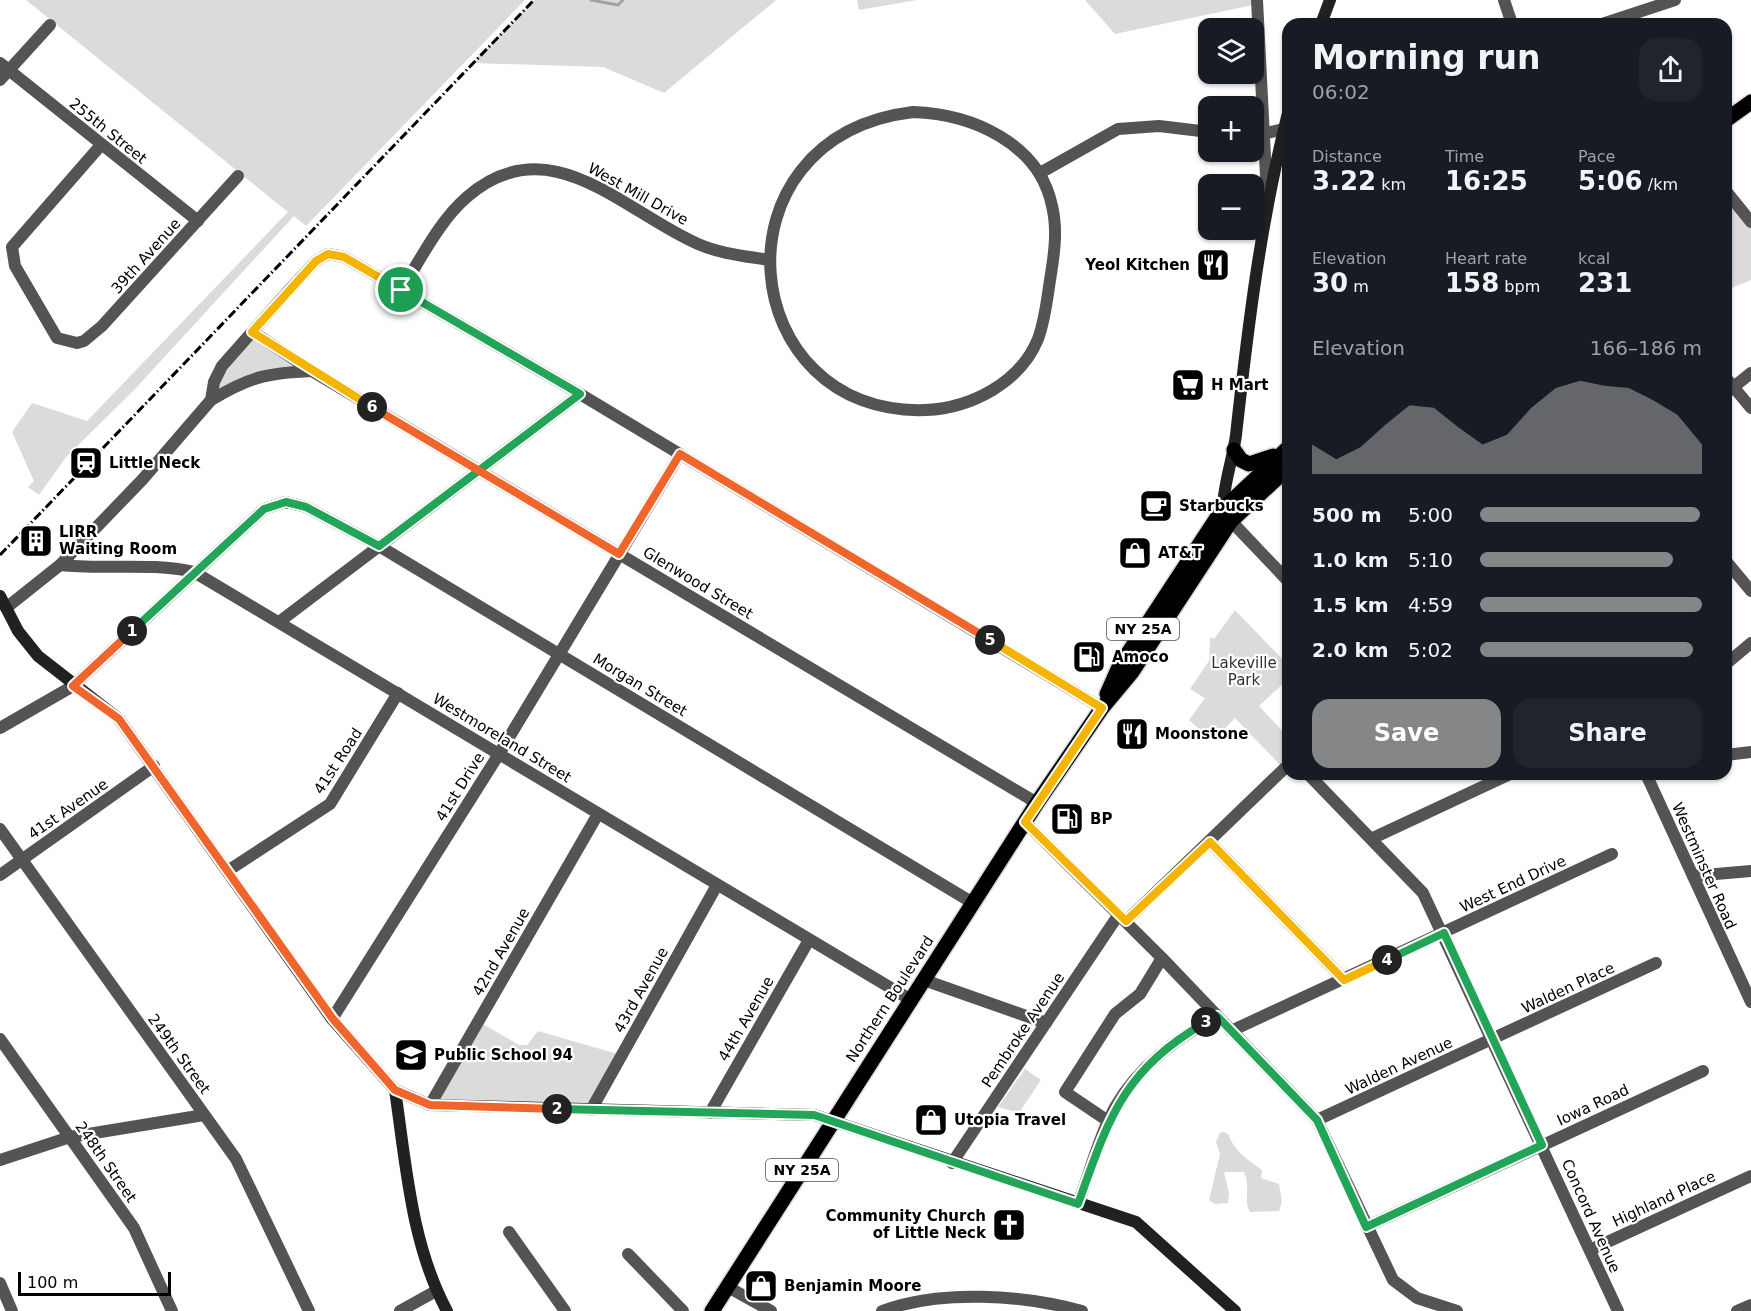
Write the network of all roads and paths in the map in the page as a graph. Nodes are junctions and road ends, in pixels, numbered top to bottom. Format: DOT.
graph roads {
  1 [pos="1257,0"];
  2 [pos="1330,0"];
  3 [pos="1504,0"];
  4 [pos="1675,0"];
  5 [pos="1636,6"];
  6 [pos="1323,18"];
  7 [pos="1510,18"];
  8 [pos="1613,18"];
  9 [pos="50,25"];
  10 [pos="5,66"];
  11 [pos="0,80"];
  12 [pos="1259,96"];
  13 [pos="1751,102"];
  14 [pos="1732,116"];
  15 [pos="1282,130"];
  16 [pos="1198,131"];
  17 [pos="1264,135"];
  18 [pos="1282,143"];
  19 [pos="101,145"];
  20 [pos="1263,162"];
  21 [pos="1040,173"];
  22 [pos="238,177"];
  23 [pos="1267,197"];
  24 [pos="1732,198"];
  25 [pos="198,221"];
  26 [pos="1751,222"];
  27 [pos="769,260"];
  28 [pos="401,290"];
  29 [pos="252,332"];
  30 [pos="312,372"];
  31 [pos="1751,373"];
  32 [pos="1732,384"];
  33 [pos="1732,389"];
  34 [pos="580,394"];
  35 [pos="211,400"];
  36 [pos="1751,408"];
  37 [pos="1234,450"];
  38 [pos="1282,452"];
  39 [pos="1282,453"];
  40 [pos="680,454"];
  41 [pos="480,470"];
  42 [pos="1282,473"];
  43 [pos="1226,516"];
  44 [pos="379,546"];
  45 [pos="619,554"];
  46 [pos="60,566"];
  47 [pos="1732,568"];
  48 [pos="194,572"];
  49 [pos="1282,575"];
  50 [pos="1751,591"];
  51 [pos="0,596"];
  52 [pos="6,608"];
  53 [pos="279,622"];
  54 [pos="1751,643"];
  55 [pos="558,654"];
  56 [pos="1732,659"];
  57 [pos="73,686"];
  58 [pos="398,693"];
  59 [pos="1102,708"];
  60 [pos="0,728"];
  61 [pos="1751,752"];
  62 [pos="499,754"];
  63 [pos="1732,754"];
  64 [pos="154,766"];
  65 [pos="1282,771"];
  66 [pos="1314,780"];
  67 [pos="1497,780"];
  68 [pos="1649,780"];
  69 [pos="1037,803"];
  70 [pos="598,814"];
  71 [pos="1025,822"];
  72 [pos="0,829"];
  73 [pos="1373,838"];
  74 [pos="1210,842"];
  75 [pos="1612,854"];
  76 [pos="22,860"];
  77 [pos="229,870"];
  78 [pos="1751,871"];
  79 [pos="0,875"];
  80 [pos="1693,876"];
  81 [pos="717,885"];
  82 [pos="974,903"];
  83 [pos="1122,918"];
  84 [pos="1444,933"];
  85 [pos="809,940"];
  86 [pos="1162,958"];
  87 [pos="1656,963"];
  88 [pos="924,980"];
  89 [pos="1344,980"];
  90 [pos="911,1000"];
  91 [pos="1751,1002"];
  92 [pos="1217,1016"];
  93 [pos="333,1019"];
  94 [pos="1046,1023"];
  95 [pos="1231,1031"];
  96 [pos="0,1039"];
  97 [pos="1493,1039"];
  98 [pos="1703,1071"];
  99 [pos="395,1090"];
  100 [pos="430,1105"];
  101 [pos="591,1110"];
  102 [pos="710,1113"];
  103 [pos="204,1115"];
  104 [pos="1317,1120"];
  105 [pos="1108,1121"];
  106 [pos="834,1122"];
  107 [pos="70,1137"];
  108 [pos="1542,1145"];
  109 [pos="0,1160"];
  110 [pos="952,1163"];
  111 [pos="1751,1176"];
  112 [pos="1078,1204"];
  113 [pos="1366,1227"];
  114 [pos="509,1232"];
  115 [pos="1590,1250"];
  116 [pos="628,1254"];
  117 [pos="0,1283"];
  118 [pos="728,1287"];
  119 [pos="436,1291"];
  120 [pos="1751,1305"];
  121 [pos="12,1311"];
  122 [pos="172,1311"];
  123 [pos="309,1311"];
  124 [pos="400,1311"];
  125 [pos="447,1311"];
  126 [pos="565,1311"];
  127 [pos="683,1311"];
  128 [pos="712,1311"];
  129 [pos="771,1311"];
  130 [pos="882,1311"];
  131 [pos="1082,1311"];
  132 [pos="1235,1311"];
  133 [pos="1457,1311"];
  134 [pos="1618,1311"];
  135 [pos="1737,1311"];
  1 -- 12 [label="street"];
  2 -- 6 [label="street"];
  3 -- 7 [label="street"];
  4 -- 5 [label="street"];
  5 -- 8 [label="street"];
  9 -- 10 [label="street"];
  10 -- 11 [label="street"];
  10 -- 19 [label="street, 255th Street"];
  13 -- 14 [label="main road"];
  15 -- 17 [label="street"];
  16 -- 21 [label="street"];
  18 -- 23 [label="street"];
  19 -- 25 [label="street, 255th Street"];
  19 -- 25 [label="street, 39th Avenue"];
  20 -- 23 [label="street"];
  21 -- 27 [label="street"];
  21 -- 27 [label="street"];
  22 -- 25 [label="street, 39th Avenue"];
  23 -- 37 [label="street"];
  24 -- 26 [label="street"];
  27 -- 28 [label="street, West Mill Drive"];
  28 -- 29 [label="street"];
  28 -- 34 [label="street"];
  29 -- 30 [label="street, Glenwood Street"];
  29 -- 35 [label="street"];
  30 -- 35 [label="street"];
  30 -- 41 [label="street, Glenwood Street"];
  31 -- 32 [label="street"];
  33 -- 36 [label="street"];
  34 -- 40 [label="street"];
  34 -- 41 [label="street"];
  35 -- 46 [label="street"];
  37 -- 38 [label="main road"];
  37 -- 43 [label="street"];
  39 -- 43 [label="main road, Northern Boulevard / NY 25A"];
  40 -- 45 [label="street, 41st Drive"];
  40 -- 59 [label="street"];
  41 -- 44 [label="street"];
  41 -- 45 [label="street, Glenwood Street"];
  42 -- 43 [label="main road, Northern Boulevard / NY 25A"];
  43 -- 49 [label="street"];
  43 -- 59 [label="main road, Northern Boulevard / NY 25A"];
  44 -- 48 [label="street, Morgan Street"];
  44 -- 53 [label="street"];
  44 -- 55 [label="street, Morgan Street"];
  45 -- 55 [label="street, 41st Drive"];
  45 -- 69 [label="street, Glenwood Street"];
  46 -- 48 [label="street, Westmoreland Street"];
  46 -- 52 [label="street"];
  47 -- 50 [label="street"];
  48 -- 53 [label="street, Westmoreland Street"];
  48 -- 57 [label="street"];
  51 -- 52 [label="street"];
  52 -- 57 [label="street"];
  53 -- 58 [label="street, Westmoreland Street"];
  54 -- 56 [label="street"];
  55 -- 62 [label="street, 41st Drive"];
  55 -- 82 [label="street, Morgan Street"];
  57 -- 60 [label="street"];
  57 -- 64 [label="street"];
  58 -- 62 [label="street, Westmoreland Street"];
  58 -- 77 [label="street, 41st Road"];
  59 -- 69 [label="main road, Northern Boulevard / NY 25A"];
  61 -- 63 [label="street"];
  62 -- 70 [label="street, Westmoreland Street"];
  62 -- 93 [label="street, 41st Drive"];
  64 -- 76 [label="street, 41st Avenue"];
  64 -- 77 [label="street"];
  65 -- 74 [label="street, Pembroke Avenue"];
  66 -- 73 [label="street, Concord Avenue"];
  67 -- 73 [label="street"];
  68 -- 80 [label="street, Westminster Road"];
  69 -- 71 [label="main road, Northern Boulevard / NY 25A"];
  70 -- 81 [label="street, Westmoreland Street"];
  70 -- 100 [label="street, 42nd Avenue"];
  71 -- 82 [label="main road, Northern Boulevard / NY 25A"];
  71 -- 83 [label="street"];
  72 -- 76 [label="street, 249th Street"];
  73 -- 84 [label="street, Concord Avenue"];
  74 -- 83 [label="street, Pembroke Avenue"];
  74 -- 89 [label="street"];
  75 -- 84 [label="street, West End Drive"];
  76 -- 79 [label="street, 41st Avenue"];
  76 -- 103 [label="street, 249th Street"];
  77 -- 93 [label="street"];
  78 -- 80 [label="street"];
  80 -- 91 [label="street, Westminster Road"];
  81 -- 85 [label="street, Westmoreland Street"];
  81 -- 101 [label="street, 43rd Avenue"];
  82 -- 88 [label="main road, Northern Boulevard / NY 25A"];
  83 -- 86 [label="street"];
  83 -- 94 [label="street, Pembroke Avenue"];
  84 -- 89 [label="street, West End Drive"];
  84 -- 97 [label="street, Concord Avenue"];
  85 -- 90 [label="street, Westmoreland Street"];
  85 -- 102 [label="street, 44th Avenue"];
  86 -- 92 [label="street"];
  86 -- 105 [label="street"];
  87 -- 97 [label="street, Walden Place"];
  88 -- 90 [label="main road, Northern Boulevard / NY 25A"];
  88 -- 94 [label="street"];
  89 -- 95 [label="street, West End Drive"];
  90 -- 106 [label="main road, Northern Boulevard / NY 25A"];
  92 -- 95 [label="street"];
  92 -- 105 [label="street"];
  93 -- 99 [label="street"];
  94 -- 110 [label="street, Pembroke Avenue"];
  95 -- 104 [label="street"];
  96 -- 107 [label="street, 248th Street"];
  97 -- 104 [label="street, Walden Avenue"];
  97 -- 108 [label="street, Concord Avenue"];
  98 -- 108 [label="street, Iowa Road"];
  99 -- 100 [label="street"];
  99 -- 119 [label="street"];
  100 -- 101 [label="street"];
  101 -- 102 [label="street"];
  102 -- 106 [label="street"];
  103 -- 107 [label="street"];
  103 -- 123 [label="street, 249th Street"];
  104 -- 113 [label="street"];
  105 -- 112 [label="street"];
  106 -- 110 [label="street"];
  106 -- 118 [label="main road, Northern Boulevard / NY 25A"];
  107 -- 109 [label="street"];
  107 -- 122 [label="street, 248th Street"];
  108 -- 113 [label="street, Iowa Road"];
  108 -- 115 [label="street, Concord Avenue"];
  110 -- 112 [label="street"];
  111 -- 115 [label="street, Highland Place"];
  112 -- 132 [label="street"];
  113 -- 133 [label="street"];
  114 -- 126 [label="street"];
  115 -- 134 [label="street, Concord Avenue"];
  116 -- 127 [label="street"];
  117 -- 121 [label="street"];
  118 -- 128 [label="main road, Northern Boulevard / NY 25A"];
  118 -- 129 [label="street"];
  119 -- 124 [label="street"];
  119 -- 125 [label="street"];
  120 -- 135 [label="street"];
  130 -- 131 [label="street"];
}
